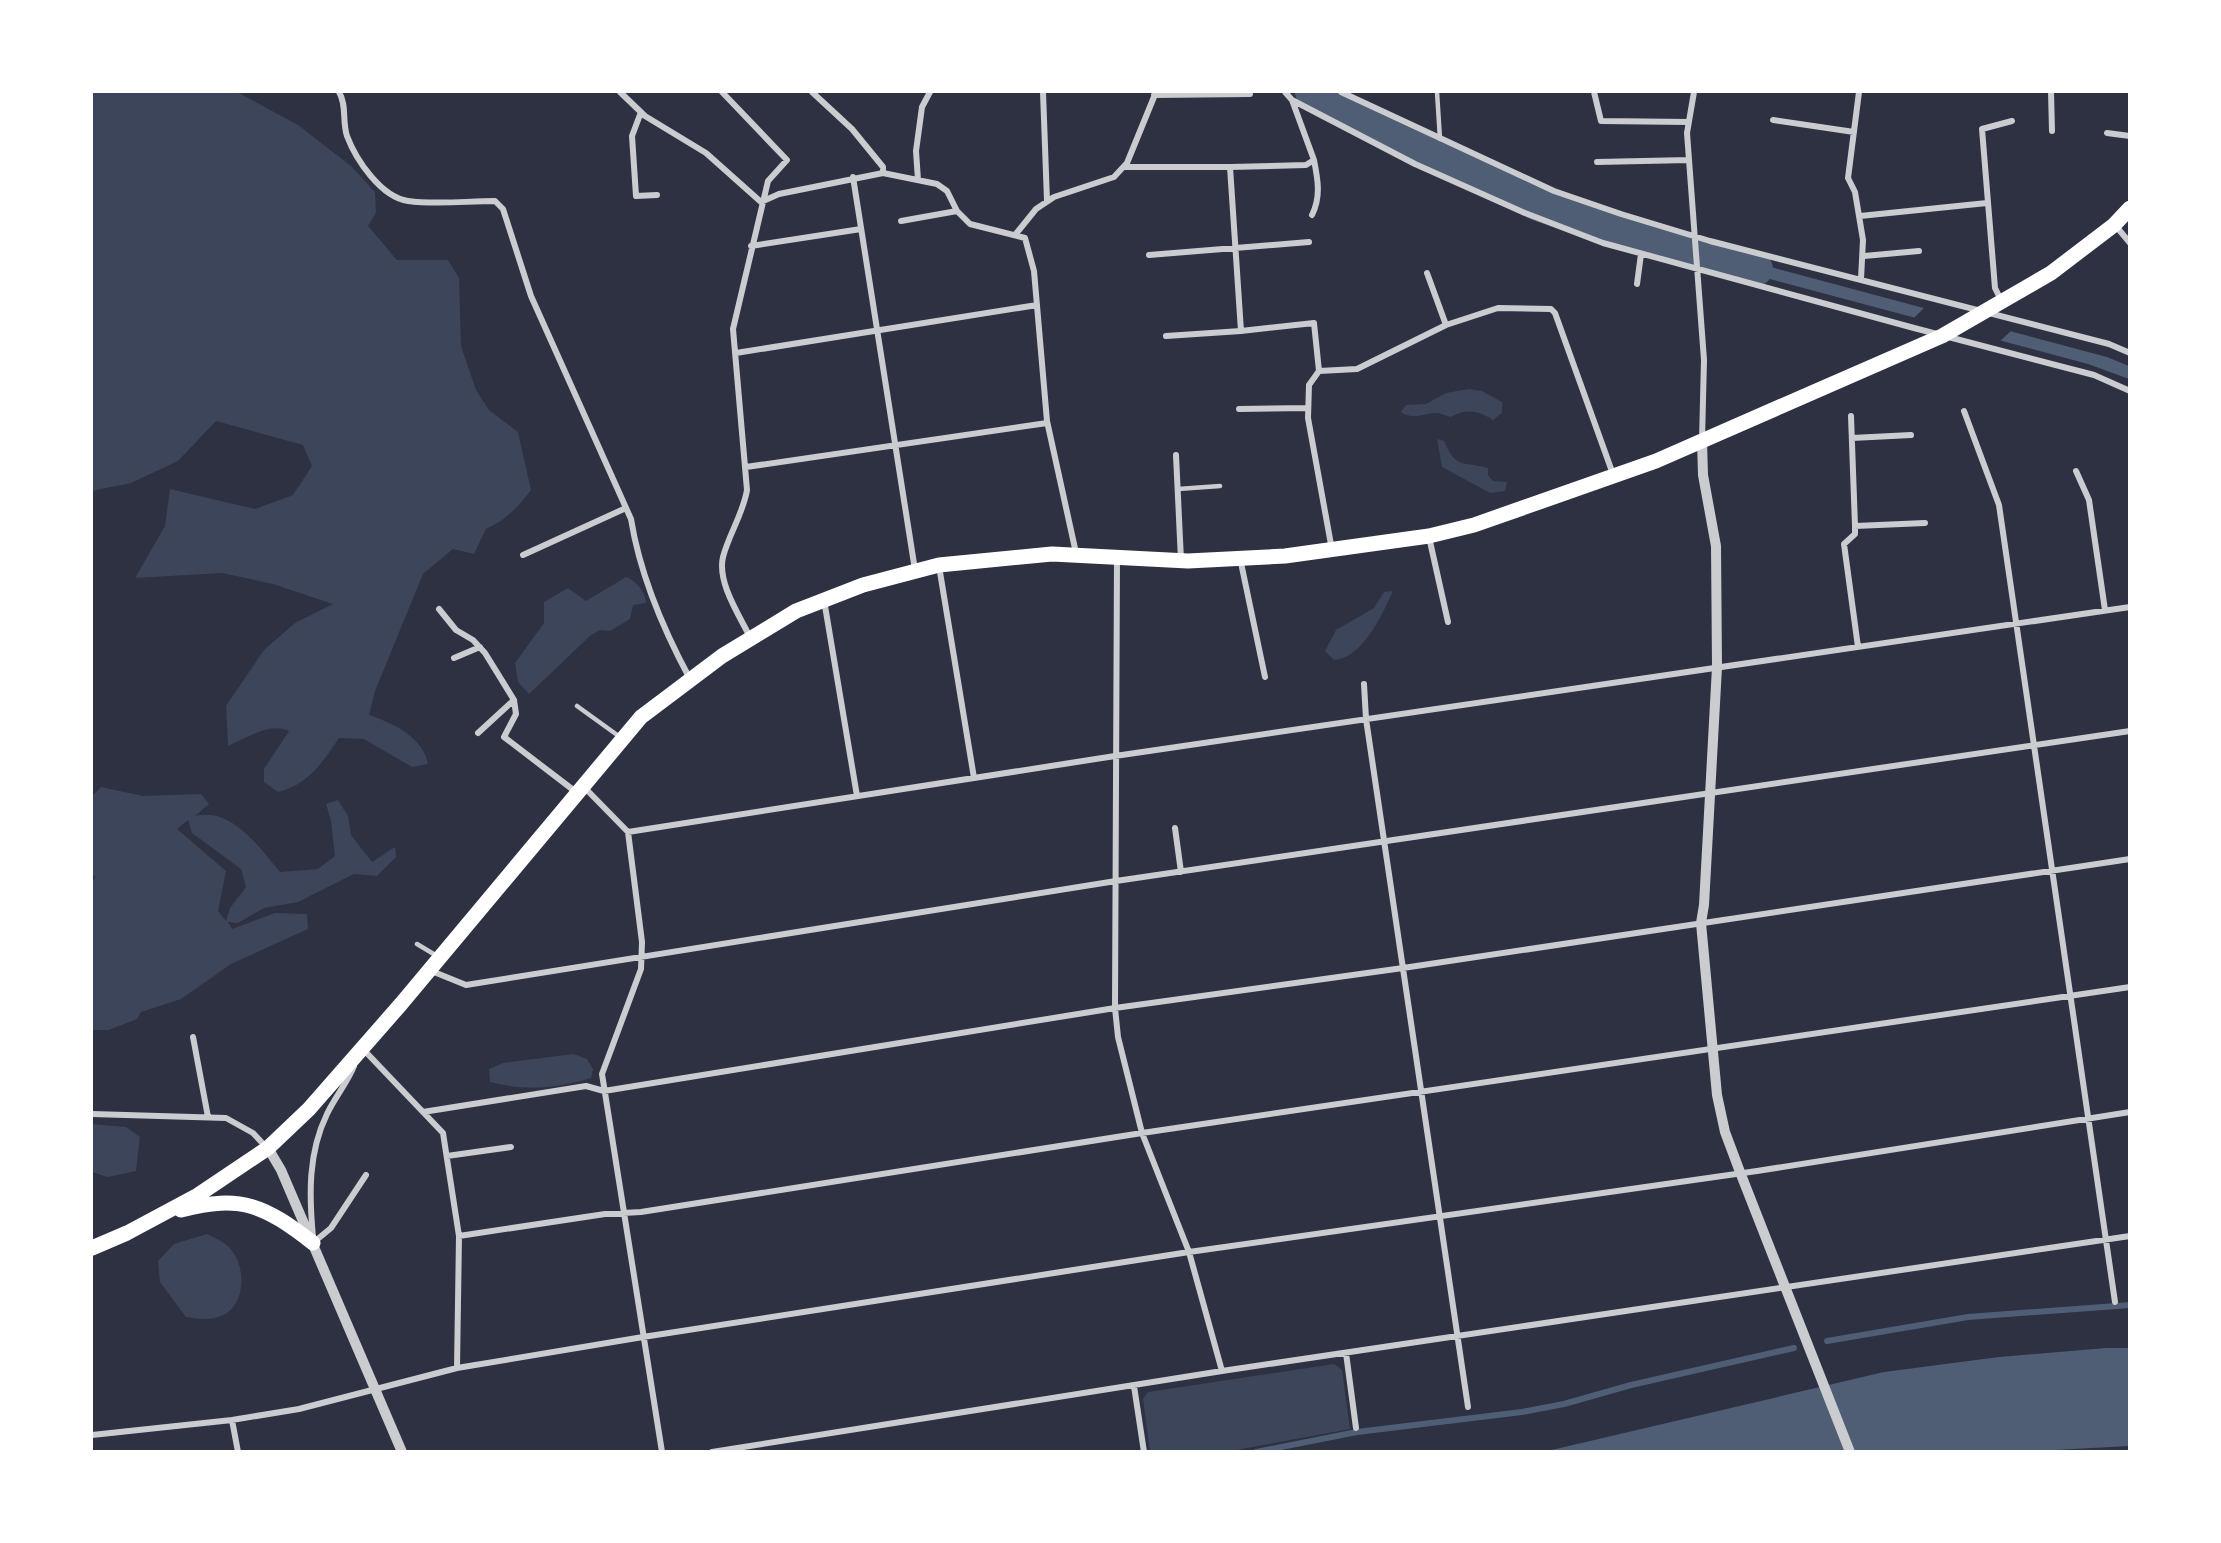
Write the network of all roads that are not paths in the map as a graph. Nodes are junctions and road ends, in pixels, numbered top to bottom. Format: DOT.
graph roads {
  1 [pos="339,92"];
  2 [pos="620,92"];
  3 [pos="722,92"];
  4 [pos="812,92"];
  5 [pos="930,92"];
  6 [pos="1043,92"];
  7 [pos="1285,92"];
  8 [pos="1341,92"];
  9 [pos="1437,92"];
  10 [pos="1594,92"];
  11 [pos="1694,92"];
  12 [pos="1859,92"];
  13 [pos="2050,92"];
  14 [pos="1155,93"];
  15 [pos="1250,94"];
  16 [pos="1292,100"];
  17 [pos="641,112"];
  18 [pos="1773,120"];
  19 [pos="2012,121"];
  20 [pos="1688,122"];
  21 [pos="2052,131"];
  22 [pos="1854,132"];
  23 [pos="2107,133"];
  24 [pos="2130,136"];
  25 [pos="1440,138"];
  26 [pos="1314,160"];
  27 [pos="1689,160"];
  28 [pos="1597,162"];
  29 [pos="1125,167"];
  30 [pos="1230,167"];
  31 [pos="883,172"];
  32 [pos="853,177"];
  33 [pos="918,180"];
  34 [pos="657,195"];
  35 [pos="1047,201"];
  36 [pos="761,202"];
  37 [pos="1987,203"];
  38 [pos="2130,208"];
  39 [pos="957,211"];
  40 [pos="1312,215"];
  41 [pos="1860,216"];
  42 [pos="901,221"];
  43 [pos="2114,225"];
  44 [pos="861,229"];
  45 [pos="1015,235"];
  46 [pos="1694,239"];
  47 [pos="1309,242"];
  48 [pos="2130,243"];
  49 [pos="751,246"];
  50 [pos="1235,248"];
  51 [pos="1919,251"];
  52 [pos="1641,254"];
  53 [pos="1149,255"];
  54 [pos="1864,256"];
  55 [pos="1697,267"];
  56 [pos="1427,273"];
  57 [pos="1861,279"];
  58 [pos="1637,284"];
  59 [pos="2002,303"];
  60 [pos="1037,305"];
  61 [pos="1983,314"];
  62 [pos="1446,325"];
  63 [pos="876,330"];
  64 [pos="1241,331"];
  65 [pos="1946,334"];
  66 [pos="1166,336"];
  67 [pos="736,353"];
  68 [pos="2130,353"];
  69 [pos="1319,371"];
  70 [pos="2130,391"];
  71 [pos="1308,408"];
  72 [pos="1239,409"];
  73 [pos="1964,411"];
  74 [pos="1851,416"];
  75 [pos="1047,423"];
  76 [pos="1911,435"];
  77 [pos="1852,438"];
  78 [pos="1702,441"];
  79 [pos="895,446"];
  80 [pos="1176,455"];
  81 [pos="746,467"];
  82 [pos="2076,471"];
  83 [pos="1614,477"];
  84 [pos="1220,486"];
  85 [pos="1178,489"];
  86 [pos="626,508"];
  87 [pos="1925,523"];
  88 [pos="1855,526"];
  89 [pos="1429,536"];
  90 [pos="1332,551"];
  91 [pos="523,555"];
  92 [pos="1076,555"];
  93 [pos="1117,557"];
  94 [pos="1239,558"];
  95 [pos="1181,560"];
  96 [pos="939,565"];
  97 [pos="915,570"];
  98 [pos="824,599"];
  99 [pos="2130,607"];
  100 [pos="439,609"];
  101 [pos="2105,610"];
  102 [pos="1448,622"];
  103 [pos="2017,624"];
  104 [pos="750,637"];
  105 [pos="480,646"];
  106 [pos="1858,647"];
  107 [pos="454,658"];
  108 [pos="1717,667"];
  109 [pos="1265,677"];
  110 [pos="690,679"];
  111 [pos="1364,684"];
  112 [pos="514,700"];
  113 [pos="577,706"];
  114 [pos="1366,719"];
  115 [pos="2130,731"];
  116 [pos="478,733"];
  117 [pos="622,739"];
  118 [pos="2034,745"];
  119 [pos="1115,756"];
  120 [pos="974,778"];
  121 [pos="580,789"];
  122 [pos="1708,792"];
  123 [pos="857,796"];
  124 [pos="1175,828"];
  125 [pos="628,832"];
  126 [pos="1385,841"];
  127 [pos="2130,859"];
  128 [pos="2053,871"];
  129 [pos="1181,872"];
  130 [pos="1116,881"];
  131 [pos="1701,923"];
  132 [pos="417,944"];
  133 [pos="643,955"];
  134 [pos="439,957"];
  135 [pos="1403,968"];
  136 [pos="429,970"];
  137 [pos="2130,987"];
  138 [pos="2070,995"];
  139 [pos="1115,1008"];
  140 [pos="193,1037"];
  141 [pos="362,1048"];
  142 [pos="1713,1048"];
  143 [pos="604,1091"];
  144 [pos="1422,1091"];
  145 [pos="423,1112"];
  146 [pos="2130,1112"];
  147 [pos="92,1114"];
  148 [pos="208,1118"];
  149 [pos="2088,1118"];
  150 [pos="1142,1133"];
  151 [pos="511,1147"];
  152 [pos="268,1149"];
  153 [pos="447,1156"];
  154 [pos="1740,1172"];
  155 [pos="366,1175"];
  156 [pos="625,1213"];
  157 [pos="163,1214"];
  158 [pos="1439,1214"];
  159 [pos="459,1236"];
  160 [pos="2130,1236"];
  161 [pos="2106,1239"];
  162 [pos="313,1243"];
  163 [pos="92,1248"];
  164 [pos="1189,1252"];
  165 [pos="1786,1287"];
  166 [pos="2115,1302"];
  167 [pos="1456,1336"];
  168 [pos="643,1337"];
  169 [pos="1346,1353"];
  170 [pos="457,1368"];
  171 [pos="1222,1371"];
  172 [pos="1134,1386"];
  173 [pos="376,1388"];
  174 [pos="1468,1407"];
  175 [pos="232,1420"];
  176 [pos="1356,1428"];
  177 [pos="92,1435"];
  178 [pos="238,1452"];
  179 [pos="402,1452"];
  180 [pos="662,1452"];
  181 [pos="712,1452"];
  182 [pos="1144,1452"];
  183 [pos="1850,1452"];
  1 -- 86 [label="street"];
  2 -- 17 [label="street"];
  3 -- 36 [label="street"];
  4 -- 31 [label="street"];
  5 -- 33 [label="street"];
  6 -- 35 [label="street"];
  7 -- 16 [label="street"];
  8 -- 25 [label="street"];
  9 -- 25 [label="lane"];
  10 -- 20 [label="street"];
  11 -- 20 [label="street"];
  12 -- 22 [label="street"];
  13 -- 21 [label="street"];
  14 -- 15 [label="street"];
  14 -- 29 [label="street"];
  16 -- 26 [label="street"];
  16 -- 52 [label="street"];
  17 -- 34 [label="street"];
  17 -- 36 [label="street"];
  18 -- 22 [label="street"];
  19 -- 37 [label="street"];
  20 -- 27 [label="street"];
  22 -- 41 [label="street"];
  23 -- 24 [label="street"];
  25 -- 46 [label="street"];
  26 -- 30 [label="street"];
  26 -- 40 [label="street"];
  27 -- 28 [label="street"];
  27 -- 46 [label="street"];
  29 -- 30 [label="street"];
  29 -- 35 [label="street"];
  30 -- 50 [label="street"];
  31 -- 32 [label="street"];
  31 -- 33 [label="street"];
  32 -- 36 [label="street"];
  32 -- 44 [label="street"];
  33 -- 39 [label="street"];
  35 -- 45 [label="street"];
  36 -- 49 [label="street"];
  37 -- 41 [label="street"];
  37 -- 59 [label="street"];
  38 -- 43 [label="main road"];
  39 -- 42 [label="street"];
  39 -- 45 [label="street"];
  41 -- 54 [label="street"];
  43 -- 48 [label="street"];
  43 -- 59 [label="main road"];
  44 -- 49 [label="street"];
  44 -- 63 [label="street"];
  45 -- 60 [label="street"];
  46 -- 55 [label="street"];
  46 -- 57 [label="street"];
  47 -- 50 [label="street"];
  49 -- 67 [label="street"];
  50 -- 53 [label="street"];
  50 -- 64 [label="street"];
  51 -- 54 [label="street"];
  52 -- 55 [label="street"];
  52 -- 58 [label="street"];
  54 -- 57 [label="street"];
  55 -- 65 [label="street"];
  55 -- 78 [label="street"];
  56 -- 62 [label="street"];
  57 -- 61 [label="street"];
  59 -- 61 [label="main road"];
  60 -- 63 [label="street"];
  60 -- 75 [label="street"];
  61 -- 65 [label="main road"];
  61 -- 68 [label="street"];
  62 -- 69 [label="street"];
  62 -- 83 [label="street"];
  63 -- 67 [label="street"];
  63 -- 79 [label="street"];
  64 -- 66 [label="street"];
  64 -- 69 [label="street"];
  65 -- 70 [label="street"];
  65 -- 78 [label="main road"];
  67 -- 81 [label="street"];
  69 -- 71 [label="street"];
  71 -- 72 [label="street"];
  71 -- 90 [label="street"];
  73 -- 103 [label="street"];
  74 -- 77 [label="street"];
  75 -- 79 [label="street"];
  75 -- 92 [label="street"];
  76 -- 77 [label="street"];
  77 -- 88 [label="street"];
  78 -- 83 [label="main road"];
  78 -- 108 [label="street"];
  79 -- 81 [label="street"];
  79 -- 97 [label="street"];
  80 -- 85 [label="street"];
  81 -- 104 [label="street"];
  82 -- 101 [label="street"];
  83 -- 89 [label="main road"];
  84 -- 85 [label="lane"];
  85 -- 95 [label="street"];
  86 -- 91 [label="street"];
  86 -- 110 [label="street"];
  87 -- 88 [label="street"];
  88 -- 106 [label="street"];
  89 -- 90 [label="main road"];
  89 -- 102 [label="street"];
  90 -- 94 [label="main road"];
  92 -- 93 [label="main road"];
  92 -- 96 [label="main road"];
  93 -- 95 [label="main road"];
  93 -- 119 [label="street"];
  94 -- 95 [label="main road"];
  94 -- 109 [label="street"];
  96 -- 97 [label="main road"];
  96 -- 120 [label="street"];
  97 -- 98 [label="main road"];
  98 -- 104 [label="main road"];
  98 -- 123 [label="street"];
  99 -- 101 [label="street"];
  100 -- 105 [label="street"];
  101 -- 103 [label="street"];
  103 -- 106 [label="street"];
  103 -- 118 [label="street"];
  104 -- 110 [label="main road"];
  105 -- 107 [label="street"];
  105 -- 112 [label="street"];
  106 -- 108 [label="street"];
  108 -- 114 [label="street"];
  108 -- 122 [label="street"];
  110 -- 117 [label="main road"];
  111 -- 114 [label="street"];
  112 -- 116 [label="street"];
  112 -- 121 [label="street"];
  113 -- 117 [label="lane"];
  114 -- 119 [label="street"];
  114 -- 126 [label="street"];
  115 -- 118 [label="street"];
  117 -- 121 [label="main road"];
  118 -- 122 [label="street"];
  118 -- 128 [label="street"];
  119 -- 120 [label="street"];
  119 -- 130 [label="street"];
  120 -- 123 [label="street"];
  121 -- 125 [label="street"];
  121 -- 134 [label="main road"];
  122 -- 126 [label="street"];
  122 -- 131 [label="street"];
  123 -- 125 [label="street"];
  124 -- 129 [label="street"];
  125 -- 133 [label="street"];
  126 -- 129 [label="street"];
  126 -- 135 [label="street"];
  127 -- 128 [label="street"];
  128 -- 131 [label="street"];
  128 -- 138 [label="street"];
  129 -- 130 [label="street"];
  130 -- 133 [label="street"];
  130 -- 139 [label="street"];
  131 -- 135 [label="street"];
  131 -- 142 [label="street"];
  132 -- 134 [label="lane"];
  133 -- 136 [label="street"];
  133 -- 143 [label="street"];
  134 -- 136 [label="main road"];
  135 -- 139 [label="street"];
  135 -- 144 [label="street"];
  136 -- 141 [label="main road"];
  137 -- 138 [label="street"];
  138 -- 142 [label="street"];
  138 -- 149 [label="street"];
  139 -- 143 [label="street"];
  139 -- 150 [label="street"];
  140 -- 148 [label="street"];
  141 -- 145 [label="street"];
  141 -- 152 [label="main road"];
  141 -- 162 [label="street"];
  142 -- 144 [label="street"];
  142 -- 154 [label="street"];
  143 -- 145 [label="street"];
  143 -- 156 [label="street"];
  144 -- 150 [label="street"];
  144 -- 158 [label="street"];
  145 -- 153 [label="street"];
  146 -- 149 [label="street"];
  147 -- 148 [label="street"];
  148 -- 152 [label="street"];
  149 -- 154 [label="street"];
  149 -- 161 [label="street"];
  150 -- 156 [label="street"];
  150 -- 164 [label="street"];
  151 -- 153 [label="street"];
  152 -- 157 [label="main road"];
  152 -- 162 [label="street"];
  153 -- 159 [label="street"];
  154 -- 158 [label="street"];
  154 -- 165 [label="street"];
  155 -- 162 [label="street"];
  156 -- 159 [label="street"];
  156 -- 168 [label="street"];
  157 -- 162 [label="main road"];
  157 -- 163 [label="main road"];
  158 -- 164 [label="street"];
  158 -- 167 [label="street"];
  159 -- 170 [label="street"];
  160 -- 161 [label="street"];
  161 -- 165 [label="street"];
  161 -- 166 [label="street"];
  162 -- 173 [label="street"];
  164 -- 168 [label="street"];
  164 -- 171 [label="street"];
  165 -- 167 [label="street"];
  165 -- 183 [label="street"];
  167 -- 169 [label="street"];
  167 -- 174 [label="street"];
  168 -- 170 [label="street"];
  168 -- 180 [label="street"];
  169 -- 171 [label="street"];
  169 -- 176 [label="street"];
  170 -- 173 [label="street"];
  171 -- 172 [label="street"];
  172 -- 181 [label="street"];
  172 -- 182 [label="street"];
  173 -- 175 [label="street"];
  173 -- 179 [label="street"];
  175 -- 177 [label="street"];
  175 -- 178 [label="street"];
}
